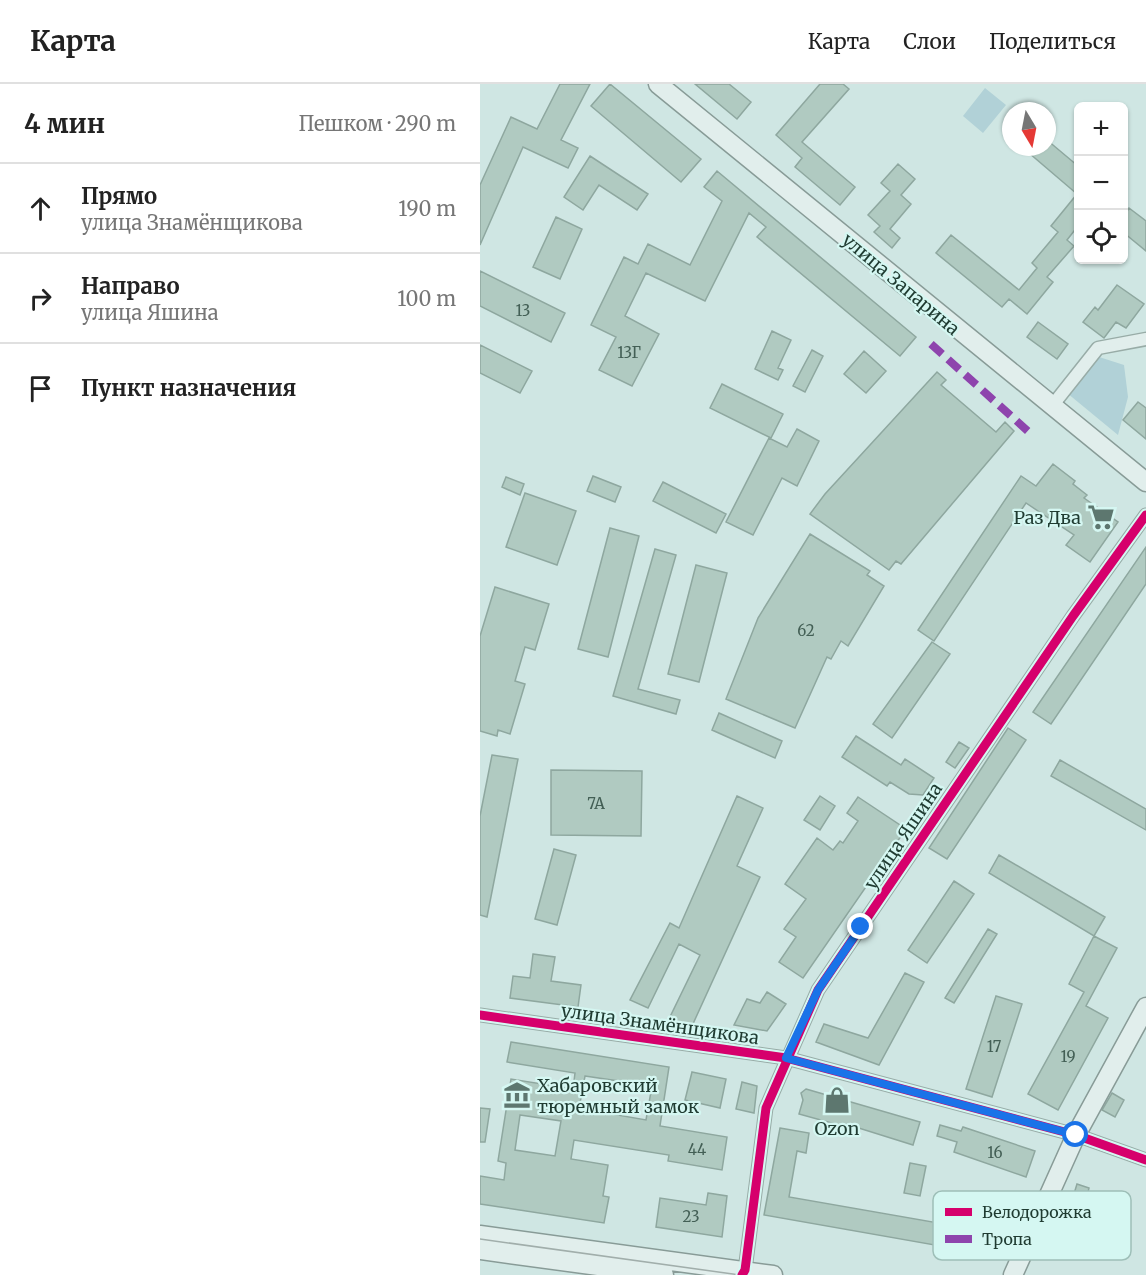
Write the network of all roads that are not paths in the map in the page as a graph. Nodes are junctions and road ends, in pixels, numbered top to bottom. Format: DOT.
graph roads {
  1 [pos="658,84"];
  2 [pos="1146,339"];
  3 [pos="1052,406"];
  4 [pos="1146,482"];
  5 [pos="1146,515"];
  6 [pos="1146,1006"];
  7 [pos="480,1015"];
  8 [pos="786,1058"];
  9 [pos="1076,1135"];
  10 [pos="1146,1160"];
  11 [pos="1051,1191"];
  12 [pos="480,1235"];
  13 [pos="480,1250"];
  14 [pos="1020,1260"];
  15 [pos="743,1272"];
  16 [pos="664,1275"];
  17 [pos="773,1275"];
  18 [pos="1013,1275"];
  1 -- 3 [label="street, улица Запарина"];
  2 -- 3 [label="street"];
  3 -- 4 [label="street, улица Запарина"];
  5 -- 8 [label="street, улица Яшина"];
  6 -- 9 [label="street"];
  7 -- 8 [label="street, улица Знамёнщикова"];
  8 -- 9 [label="street, улица Знамёнщикова"];
  8 -- 15 [label="street, улица Яшина"];
  9 -- 10 [label="street, улица Знамёнщикова"];
  9 -- 11 [label="street"];
  12 -- 15 [label="street"];
  13 -- 16 [label="street"];
  14 -- 18 [label="street"];
  15 -- 17 [label="street"];
}
